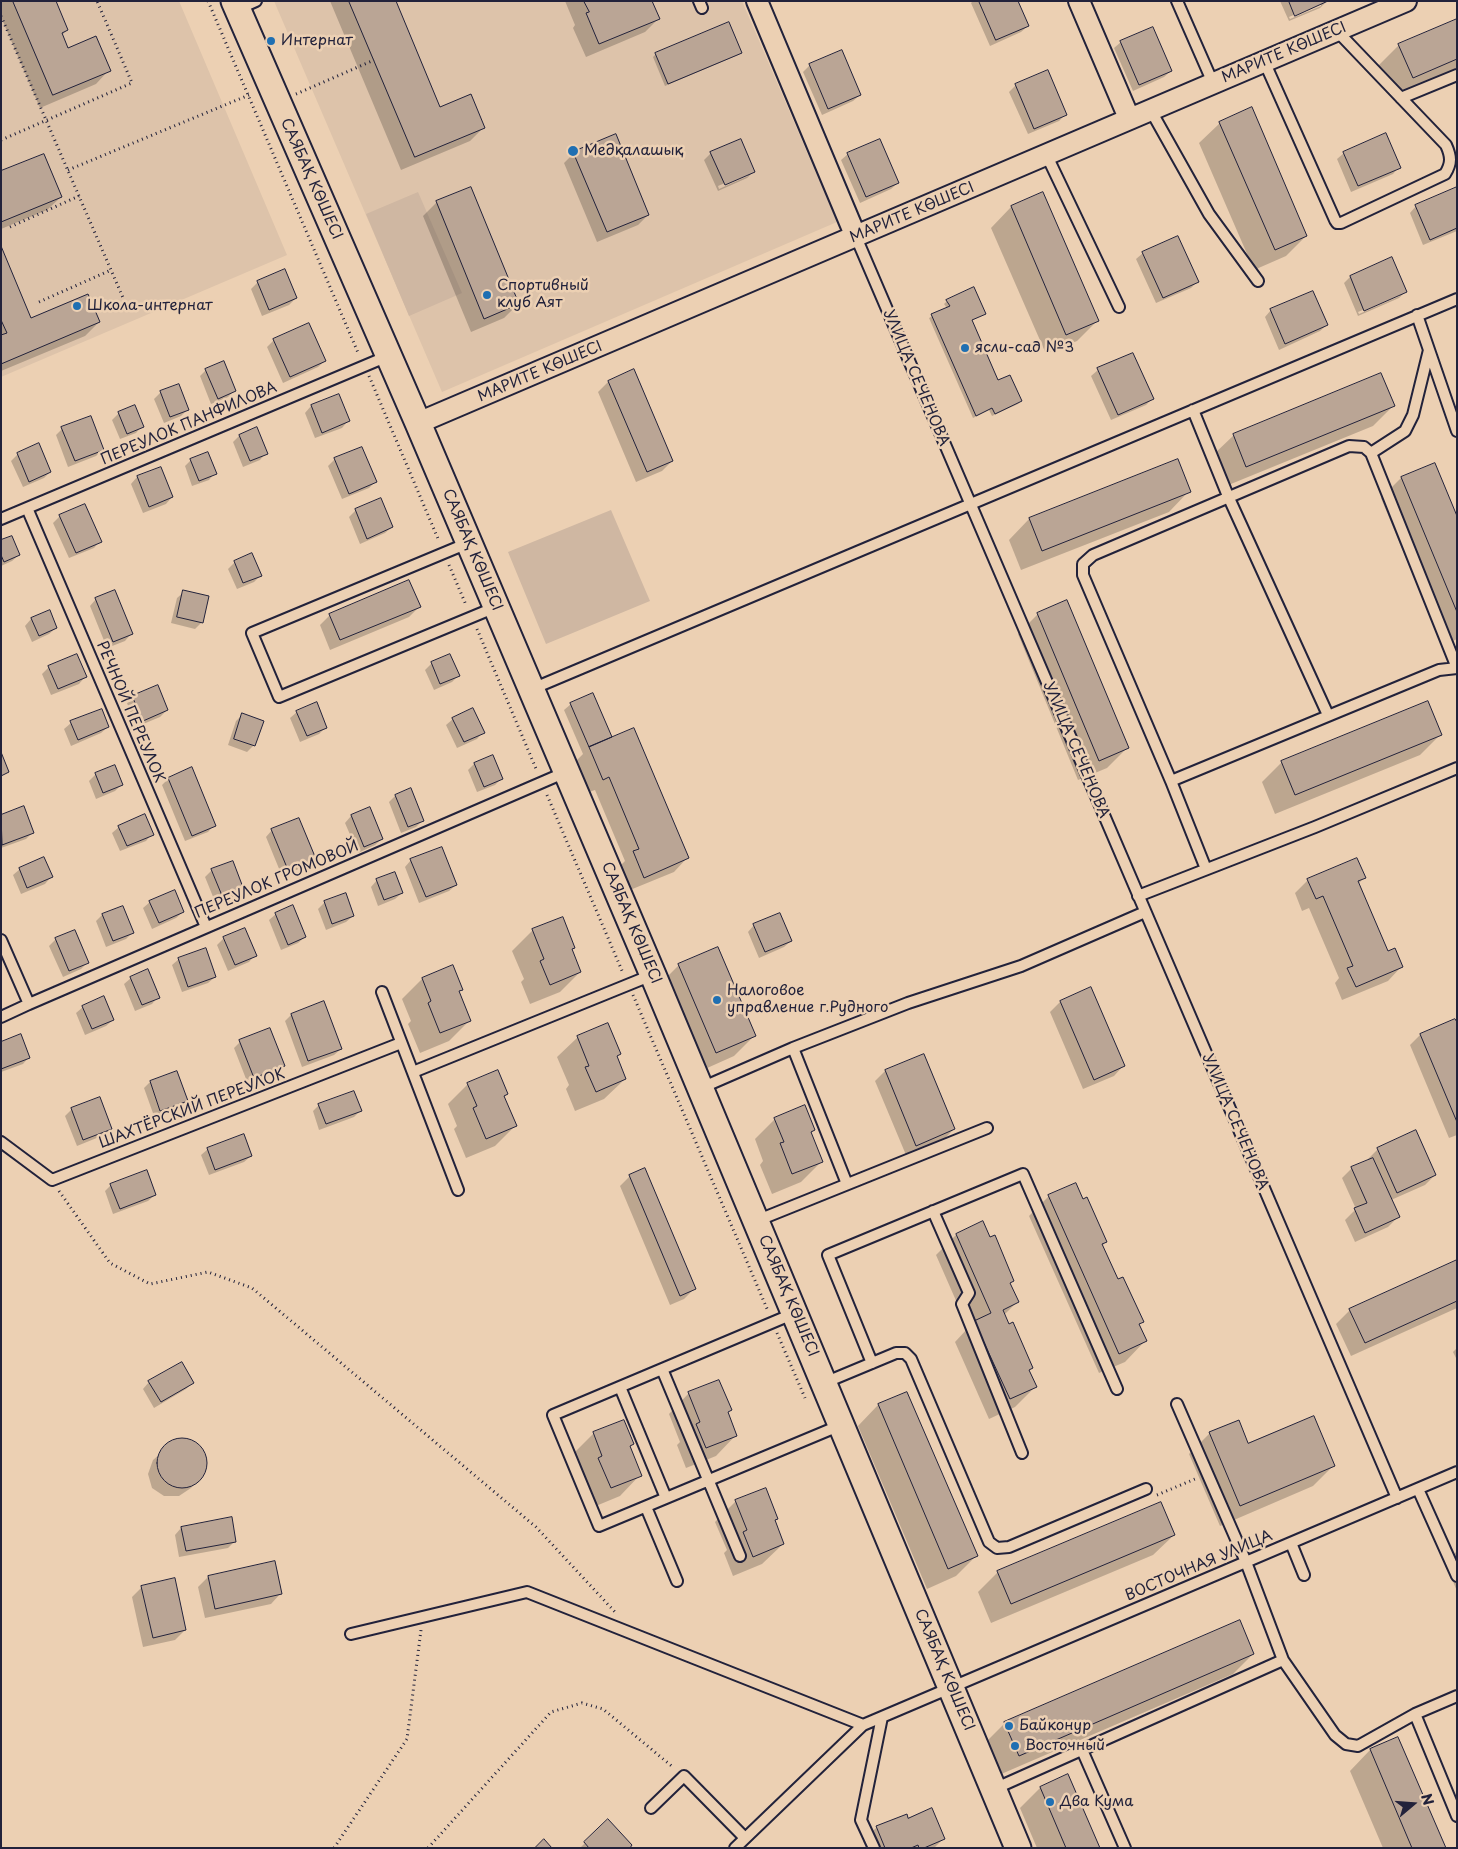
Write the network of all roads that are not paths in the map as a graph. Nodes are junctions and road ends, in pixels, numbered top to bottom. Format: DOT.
graph roads {
  1 [pos="757,1"];
  2 [pos="1079,1"];
  3 [pos="1177,1"];
  4 [pos="1406,1"];
  5 [pos="243,4"];
  6 [pos="1337,31"];
  7 [pos="1264,61"];
  8 [pos="1457,75"];
  9 [pos="1213,83"];
  10 [pos="1401,98"];
  11 [pos="1150,109"];
  12 [pos="1129,118"];
  13 [pos="1454,154"];
  14 [pos="1047,156"];
  15 [pos="856,237"];
  16 [pos="1258,281"];
  17 [pos="1457,299"];
  18 [pos="1119,307"];
  19 [pos="1418,315"];
  20 [pos="1430,350"];
  21 [pos="388,356"];
  22 [pos="1193,410"];
  23 [pos="418,424"];
  24 [pos="1457,431"];
  25 [pos="1372,453"];
  26 [pos="1228,496"];
  27 [pos="970,504"];
  28 [pos="27,508"];
  29 [pos="1,519"];
  30 [pos="468,543"];
  31 [pos="496,607"];
  32 [pos="1457,668"];
  33 [pos="531,689"];
  34 [pos="1328,715"];
  35 [pos="1457,768"];
  36 [pos="566,772"];
  37 [pos="1171,781"];
  38 [pos="1206,869"];
  39 [pos="1138,896"];
  40 [pos="1145,912"];
  41 [pos="206,927"];
  42 [pos="1,940"];
  43 [pos="653,974"];
  44 [pos="382,992"];
  45 [pos="29,1004"];
  46 [pos="1,1017"];
  47 [pos="401,1044"];
  48 [pos="793,1048"];
  49 [pos="412,1072"];
  50 [pos="700,1088"];
  51 [pos="988,1128"];
  52 [pos="1,1142"];
  53 [pos="847,1184"];
  54 [pos="458,1190"];
  55 [pos="933,1211"];
  56 [pos="756,1221"];
  57 [pos="784,1318"];
  58 [pos="872,1363"];
  59 [pos="662,1369"];
  60 [pos="824,1383"];
  61 [pos="620,1387"];
  62 [pos="1117,1390"];
  63 [pos="1177,1404"];
  64 [pos="842,1424"];
  65 [pos="1022,1453"];
  66 [pos="1457,1472"];
  67 [pos="709,1480"];
  68 [pos="1146,1489"];
  69 [pos="1418,1489"];
  70 [pos="666,1498"];
  71 [pos="1397,1498"];
  72 [pos="646,1507"];
  73 [pos="1291,1543"];
  74 [pos="740,1556"];
  75 [pos="1246,1562"];
  76 [pos="1304,1575"];
  77 [pos="1457,1576"];
  78 [pos="677,1581"];
  79 [pos="352,1634"];
  80 [pos="1283,1660"];
  81 [pos="952,1688"];
  82 [pos="1457,1696"];
  83 [pos="1414,1714"];
  84 [pos="882,1717"];
  85 [pos="863,1725"];
  86 [pos="1082,1750"];
  87 [pos="994,1789"];
  88 [pos="651,1808"];
  89 [pos="1457,1816"];
  90 [pos="745,1838"];
  91 [pos="735,1848"];
  92 [pos="874,1848"];
  93 [pos="1018,1848"];
  94 [pos="1125,1848"];
  1 -- 15 [label="street, УЛИЦА СЕЧЕНОВА"];
  2 -- 12 [label="street"];
  3 -- 9 [label="lane"];
  4 -- 6 [label="street, МАРИТЕ КӨШЕСІ"];
  5 -- 21 [label="street, САЯБАҚ КӨШЕСІ"];
  6 -- 7 [label="street, МАРИТЕ КӨШЕСІ"];
  6 -- 10 [label="lane"];
  7 -- 9 [label="street, МАРИТЕ КӨШЕСІ"];
  7 -- 13 [label="lane"];
  8 -- 10 [label="lane"];
  9 -- 11 [label="street, МАРИТЕ КӨШЕСІ"];
  10 -- 13 [label="lane"];
  11 -- 12 [label="street, МАРИТЕ КӨШЕСІ"];
  11 -- 16 [label="lane"];
  12 -- 14 [label="street, МАРИТЕ КӨШЕСІ"];
  14 -- 15 [label="street, МАРИТЕ КӨШЕСІ"];
  14 -- 18 [label="lane"];
  15 -- 23 [label="street, МАРИТЕ КӨШЕСІ"];
  15 -- 27 [label="lane, УЛИЦА СЕЧЕНОВА"];
  17 -- 19 [label="lane"];
  19 -- 20 [label="lane"];
  19 -- 22 [label="lane"];
  20 -- 24 [label="lane"];
  20 -- 25 [label="lane"];
  21 -- 23 [label="street, САЯБАҚ КӨШЕСІ"];
  21 -- 28 [label="lane, ПЕРЕУЛОК ПАНФИЛОВА"];
  22 -- 26 [label="lane"];
  22 -- 27 [label="lane"];
  23 -- 30 [label="street, САЯБАҚ КӨШЕСІ"];
  25 -- 26 [label="lane"];
  25 -- 32 [label="lane"];
  26 -- 34 [label="lane"];
  26 -- 37 [label="lane"];
  27 -- 33 [label="lane"];
  27 -- 39 [label="lane, УЛИЦА СЕЧЕНОВА"];
  28 -- 29 [label="lane, ПЕРЕУЛОК ПАНФИЛОВА"];
  28 -- 41 [label="lane, РЕЧНОЙ ПЕРЕУЛОК"];
  30 -- 31 [label="street, САЯБАҚ КӨШЕСІ"];
  30 -- 31 [label="lane"];
  31 -- 33 [label="street, САЯБАҚ КӨШЕСІ"];
  32 -- 34 [label="lane"];
  33 -- 36 [label="street, САЯБАҚ КӨШЕСІ"];
  34 -- 37 [label="lane"];
  35 -- 38 [label="lane"];
  36 -- 41 [label="lane, ПЕРЕУЛОК ГРОМОВОЙ"];
  36 -- 43 [label="street, САЯБАҚ КӨШЕСІ"];
  37 -- 38 [label="lane"];
  38 -- 39 [label="lane"];
  39 -- 40 [label="lane, УЛИЦА СЕЧЕНОВА"];
  40 -- 48 [label="lane"];
  40 -- 71 [label="lane, УЛИЦА СЕЧЕНОВА"];
  41 -- 45 [label="lane, ПЕРЕУЛОК ГРОМОВОЙ"];
  42 -- 45 [label="lane"];
  43 -- 49 [label="lane"];
  43 -- 50 [label="street, САЯБАҚ КӨШЕСІ"];
  44 -- 47 [label="lane"];
  45 -- 46 [label="lane, ПЕРЕУЛОК ГРОМОВОЙ"];
  47 -- 49 [label="lane"];
  47 -- 52 [label="lane, ШАХТЁРСКИЙ ПЕРЕУЛОК"];
  48 -- 50 [label="lane"];
  48 -- 53 [label="lane"];
  49 -- 54 [label="lane"];
  50 -- 56 [label="street, САЯБАҚ КӨШЕСІ"];
  51 -- 53 [label="lane"];
  53 -- 56 [label="lane"];
  55 -- 58 [label="lane"];
  55 -- 62 [label="lane"];
  55 -- 65 [label="lane"];
  56 -- 57 [label="street, САЯБАҚ КӨШЕСІ"];
  57 -- 59 [label="lane"];
  57 -- 60 [label="street, САЯБАҚ КӨШЕСІ"];
  58 -- 60 [label="lane"];
  58 -- 68 [label="lane"];
  59 -- 61 [label="lane"];
  59 -- 67 [label="lane"];
  60 -- 64 [label="street, САЯБАҚ КӨШЕСІ"];
  61 -- 70 [label="lane"];
  61 -- 72 [label="lane"];
  63 -- 75 [label="lane"];
  64 -- 67 [label="lane"];
  64 -- 81 [label="street, САЯБАҚ КӨШЕСІ"];
  66 -- 69 [label="lane, ВОСТОЧНАЯ УЛИЦА"];
  67 -- 70 [label="lane"];
  67 -- 74 [label="lane"];
  69 -- 71 [label="lane, ВОСТОЧНАЯ УЛИЦА"];
  69 -- 77 [label="lane"];
  70 -- 72 [label="lane"];
  71 -- 73 [label="lane, ВОСТОЧНАЯ УЛИЦА"];
  72 -- 78 [label="lane"];
  73 -- 75 [label="lane, ВОСТОЧНАЯ УЛИЦА"];
  73 -- 76 [label="lane"];
  75 -- 80 [label="lane"];
  75 -- 81 [label="lane, ВОСТОЧНАЯ УЛИЦА"];
  79 -- 85 [label="lane"];
  80 -- 83 [label="lane"];
  80 -- 86 [label="lane"];
  81 -- 84 [label="lane, ВОСТОЧНАЯ УЛИЦА"];
  81 -- 87 [label="street, САЯБАҚ КӨШЕСІ"];
  82 -- 83 [label="lane"];
  83 -- 89 [label="lane"];
  84 -- 85 [label="lane, ВОСТОЧНАЯ УЛИЦА"];
  84 -- 92 [label="lane"];
  85 -- 90 [label="lane"];
  86 -- 87 [label="lane"];
  86 -- 94 [label="lane"];
  87 -- 93 [label="street, САЯБАҚ КӨШЕСІ"];
  88 -- 90 [label="lane"];
  90 -- 91 [label="lane"];
}
